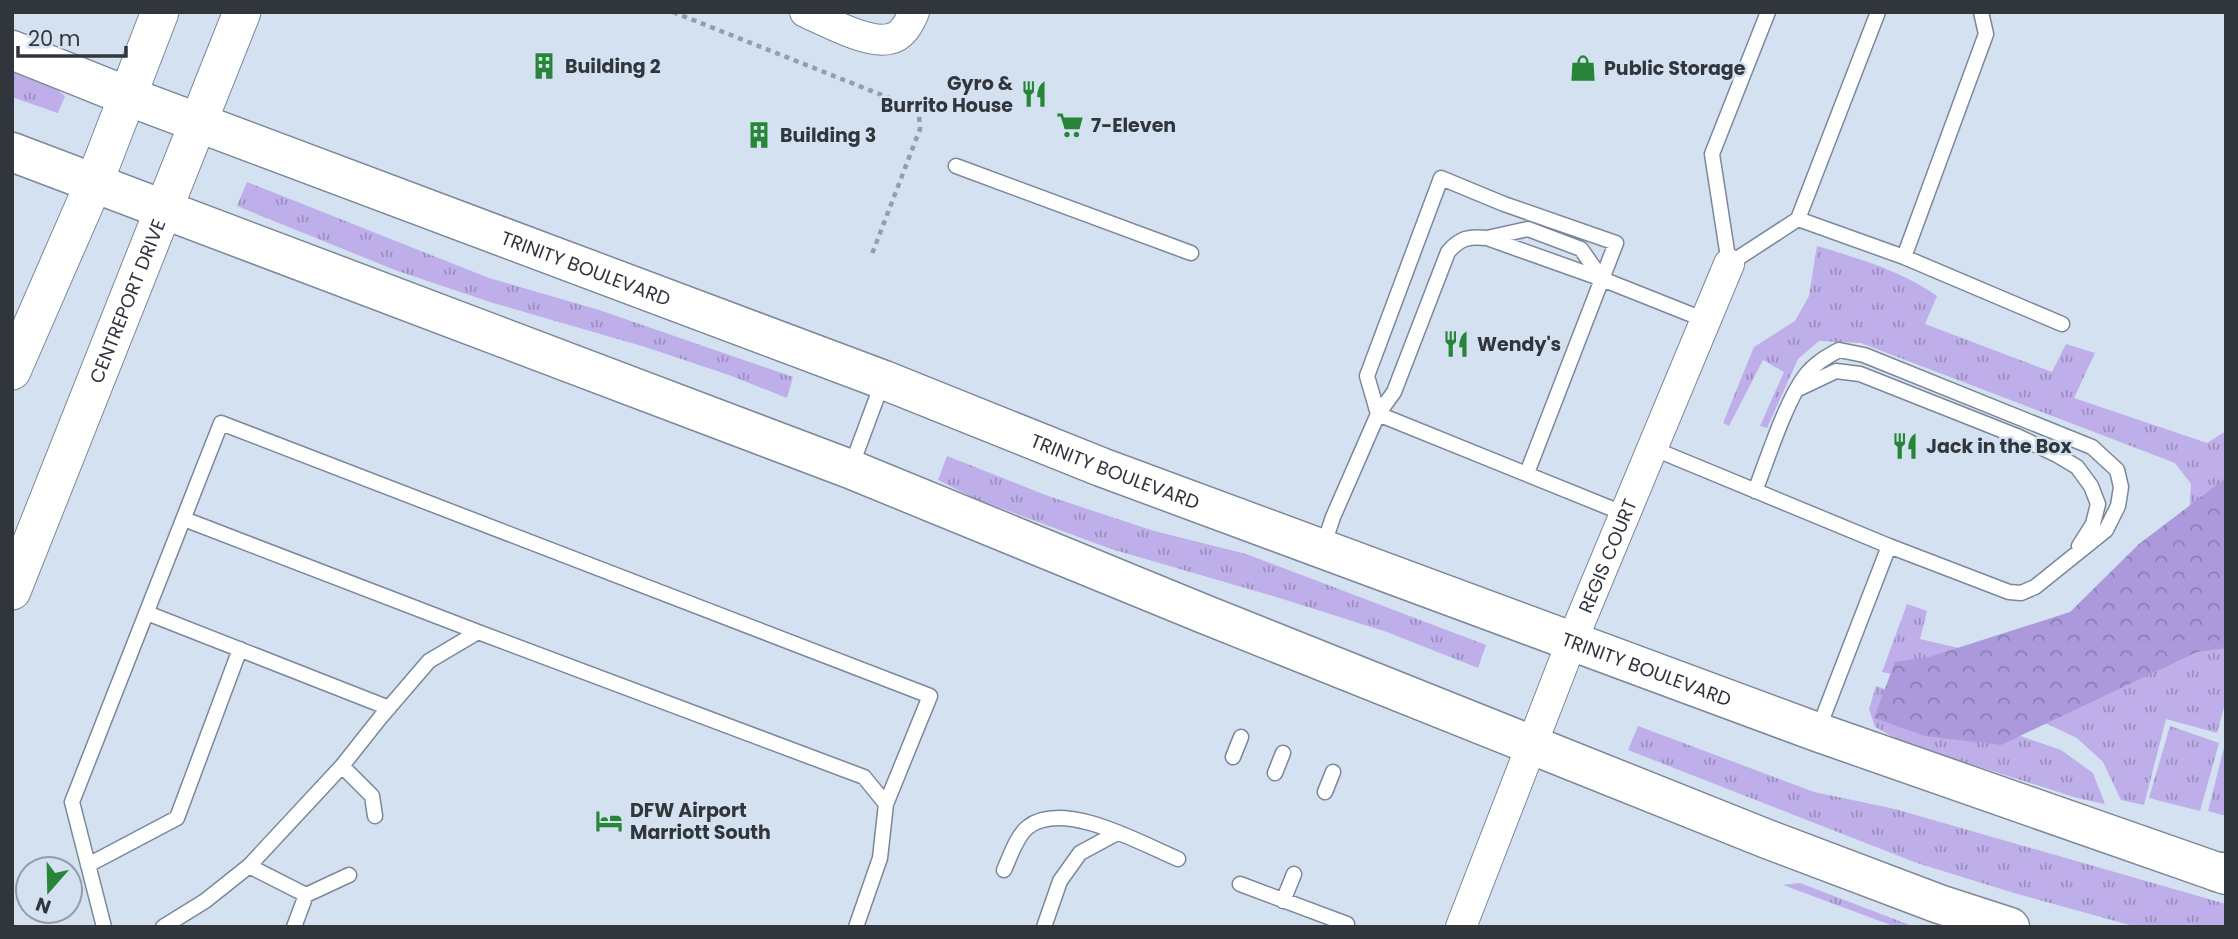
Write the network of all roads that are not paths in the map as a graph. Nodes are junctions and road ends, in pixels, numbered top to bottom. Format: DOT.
graph roads {
  1 [pos="160,12"];
  2 [pos="242,12"];
  3 [pos="805,12"];
  4 [pos="914,12"];
  5 [pos="1768,12"];
  6 [pos="1878,12"];
  7 [pos="1981,12"];
  8 [pos="12,50"];
  9 [pos="127,96"];
  10 [pos="199,122"];
  11 [pos="12,152"];
  12 [pos="956,166"];
  13 [pos="94,183"];
  14 [pos="165,211"];
  15 [pos="1797,219"];
  16 [pos="1487,238"];
  17 [pos="1191,253"];
  18 [pos="1904,257"];
  19 [pos="1729,264"];
  20 [pos="1602,279"];
  21 [pos="1705,320"];
  22 [pos="2062,324"];
  23 [pos="12,371"];
  24 [pos="884,380"];
  25 [pos="1796,390"];
  26 [pos="1378,414"];
  27 [pos="1652,448"];
  28 [pos="850,469"];
  29 [pos="1527,473"];
  30 [pos="1755,491"];
  31 [pos="1625,514"];
  32 [pos="184,519"];
  33 [pos="1889,546"];
  34 [pos="1322,549"];
  35 [pos="2073,557"];
  36 [pos="12,591"];
  37 [pos="147,612"];
  38 [pos="478,632"];
  39 [pos="1572,641"];
  40 [pos="240,649"];
  41 [pos="389,708"];
  42 [pos="1817,732"];
  43 [pos="1241,737"];
  44 [pos="1532,744"];
  45 [pos="1283,753"];
  46 [pos="1233,757"];
  47 [pos="342,766"];
  48 [pos="1333,772"];
  49 [pos="1275,773"];
  50 [pos="1325,792"];
  51 [pos="886,804"];
  52 [pos="375,816"];
  53 [pos="1117,834"];
  54 [pos="1178,859"];
  55 [pos="88,865"];
  56 [pos="249,866"];
  57 [pos="1004,870"];
  58 [pos="2223,873"];
  59 [pos="1294,874"];
  60 [pos="349,875"];
  61 [pos="1240,884"];
  62 [pos="306,895"];
  63 [pos="1283,901"];
  64 [pos="1347,924"];
  65 [pos="104,927"];
  66 [pos="163,927"];
  67 [pos="294,927"];
  68 [pos="856,927"];
  69 [pos="1044,927"];
  70 [pos="1461,927"];
  71 [pos="2010,927"];
  1 -- 9 [label="street"];
  2 -- 10 [label="street, CENTREPORT DRIVE"];
  3 -- 4 [label="street"];
  5 -- 19 [label="lane"];
  6 -- 15 [label="lane"];
  7 -- 18 [label="lane"];
  8 -- 9 [label="main road, TRINITY BOULEVARD"];
  9 -- 10 [label="main road, TRINITY BOULEVARD"];
  9 -- 13 [label="street"];
  10 -- 14 [label="street, CENTREPORT DRIVE"];
  10 -- 24 [label="main road, TRINITY BOULEVARD"];
  11 -- 13 [label="main road"];
  12 -- 17 [label="lane"];
  13 -- 14 [label="main road"];
  13 -- 23 [label="street"];
  14 -- 28 [label="main road"];
  14 -- 36 [label="street, CENTREPORT DRIVE"];
  15 -- 18 [label="lane"];
  15 -- 19 [label="lane"];
  16 -- 20 [label="lane"];
  16 -- 20 [label="lane"];
  16 -- 26 [label="lane"];
  18 -- 22 [label="lane"];
  19 -- 21 [label="street, REGIS COURT"];
  20 -- 21 [label="lane"];
  20 -- 26 [label="lane"];
  20 -- 29 [label="lane"];
  21 -- 27 [label="street, REGIS COURT"];
  24 -- 28 [label="lane"];
  24 -- 34 [label="main road, TRINITY BOULEVARD"];
  25 -- 30 [label="lane"];
  25 -- 35 [label="lane"];
  25 -- 35 [label="lane"];
  26 -- 29 [label="lane"];
  26 -- 34 [label="lane"];
  27 -- 30 [label="lane"];
  27 -- 31 [label="street, REGIS COURT"];
  28 -- 44 [label="main road"];
  29 -- 31 [label="lane"];
  30 -- 33 [label="lane"];
  31 -- 39 [label="street, REGIS COURT"];
  32 -- 37 [label="lane"];
  32 -- 38 [label="lane"];
  32 -- 51 [label="lane"];
  33 -- 35 [label="lane"];
  33 -- 42 [label="lane"];
  34 -- 39 [label="main road, TRINITY BOULEVARD"];
  37 -- 40 [label="lane"];
  37 -- 55 [label="lane"];
  38 -- 41 [label="lane"];
  38 -- 51 [label="lane"];
  39 -- 42 [label="main road, TRINITY BOULEVARD"];
  39 -- 44 [label="street, REGIS COURT"];
  40 -- 41 [label="lane"];
  40 -- 55 [label="lane"];
  41 -- 47 [label="lane"];
  42 -- 58 [label="main road, TRINITY BOULEVARD"];
  43 -- 46 [label="lane"];
  44 -- 70 [label="street, REGIS COURT"];
  44 -- 71 [label="main road"];
  45 -- 49 [label="lane"];
  47 -- 52 [label="lane"];
  47 -- 56 [label="lane"];
  48 -- 50 [label="lane"];
  51 -- 68 [label="lane"];
  53 -- 54 [label="lane"];
  53 -- 57 [label="lane"];
  53 -- 69 [label="lane"];
  55 -- 65 [label="lane"];
  56 -- 62 [label="lane"];
  56 -- 66 [label="lane"];
  59 -- 63 [label="lane"];
  60 -- 62 [label="lane"];
  61 -- 63 [label="lane"];
  62 -- 67 [label="lane"];
  63 -- 64 [label="lane"];
}
